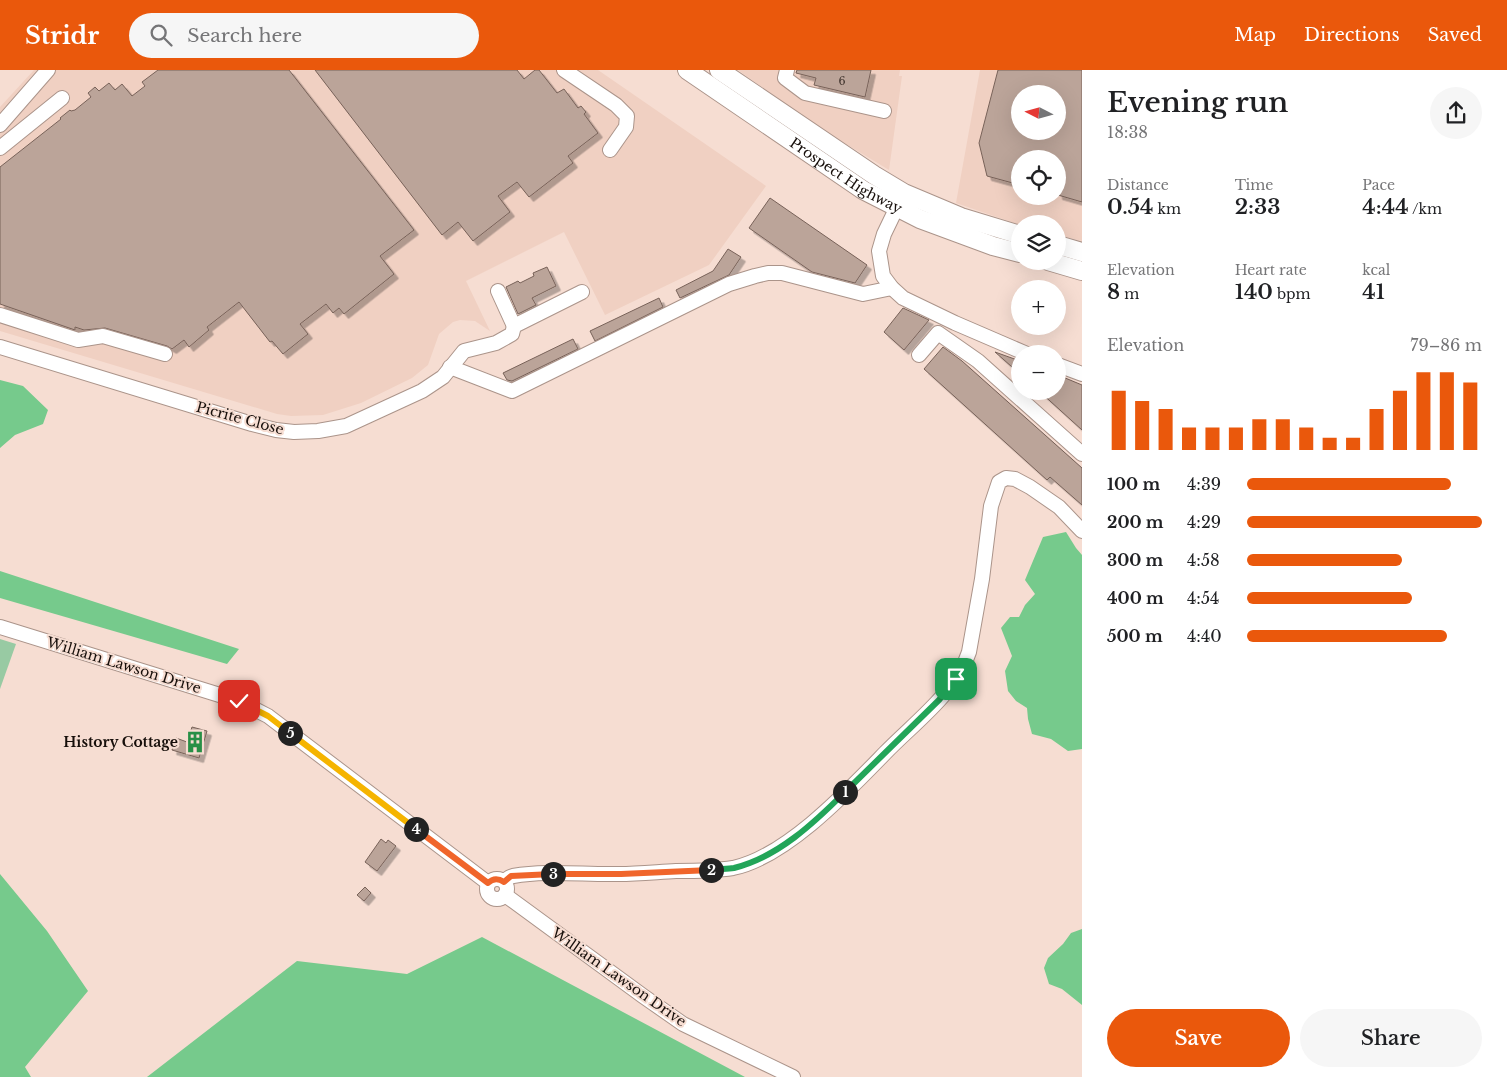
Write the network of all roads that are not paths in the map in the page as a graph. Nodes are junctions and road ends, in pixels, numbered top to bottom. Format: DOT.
graph roads {
  1 [pos="48,70"];
  2 [pos="564,70"];
  3 [pos="687,70"];
  4 [pos="719,70"];
  5 [pos="787,70"];
  6 [pos="62,98"];
  7 [pos="884,111"];
  8 [pos="0,125"];
  9 [pos="0,148"];
  10 [pos="610,150"];
  11 [pos="897,207"];
  12 [pos="1011,232"];
  13 [pos="1066,247"];
  14 [pos="1011,251"];
  15 [pos="1082,252"];
  16 [pos="1066,266"];
  17 [pos="1082,271"];
  18 [pos="892,288"];
  19 [pos="498,291"];
  20 [pos="582,292"];
  21 [pos="0,316"];
  22 [pos="514,326"];
  23 [pos="0,347"];
  24 [pos="1011,347"];
  25 [pos="165,354"];
  26 [pos="919,354"];
  27 [pos="450,367"];
  28 [pos="1066,368"];
  29 [pos="1082,374"];
  30 [pos="1082,454"];
  31 [pos="1082,531"];
  32 [pos="0,628"];
  33 [pos="504,888"];
  34 [pos="793,1077"];
  1 -- 8 [label="street"];
  2 -- 10 [label="street"];
  3 -- 11 [label="main road, Prospect Highway"];
  4 -- 12 [label="main road, Prospect Highway"];
  5 -- 7 [label="street"];
  6 -- 9 [label="street"];
  11 -- 14 [label="main road, Prospect Highway"];
  11 -- 18 [label="street"];
  13 -- 15 [label="main road"];
  16 -- 17 [label="main road"];
  18 -- 24 [label="street"];
  18 -- 27 [label="street"];
  19 -- 22 [label="street"];
  20 -- 22 [label="street"];
  21 -- 25 [label="street"];
  22 -- 27 [label="street, Picrite Close"];
  23 -- 27 [label="street, Picrite Close"];
  26 -- 30 [label="street"];
  28 -- 29 [label="street"];
  31 -- 33 [label="street"];
  32 -- 33 [label="street, William Lawson Drive"];
  33 -- 34 [label="street, William Lawson Drive"];
}
